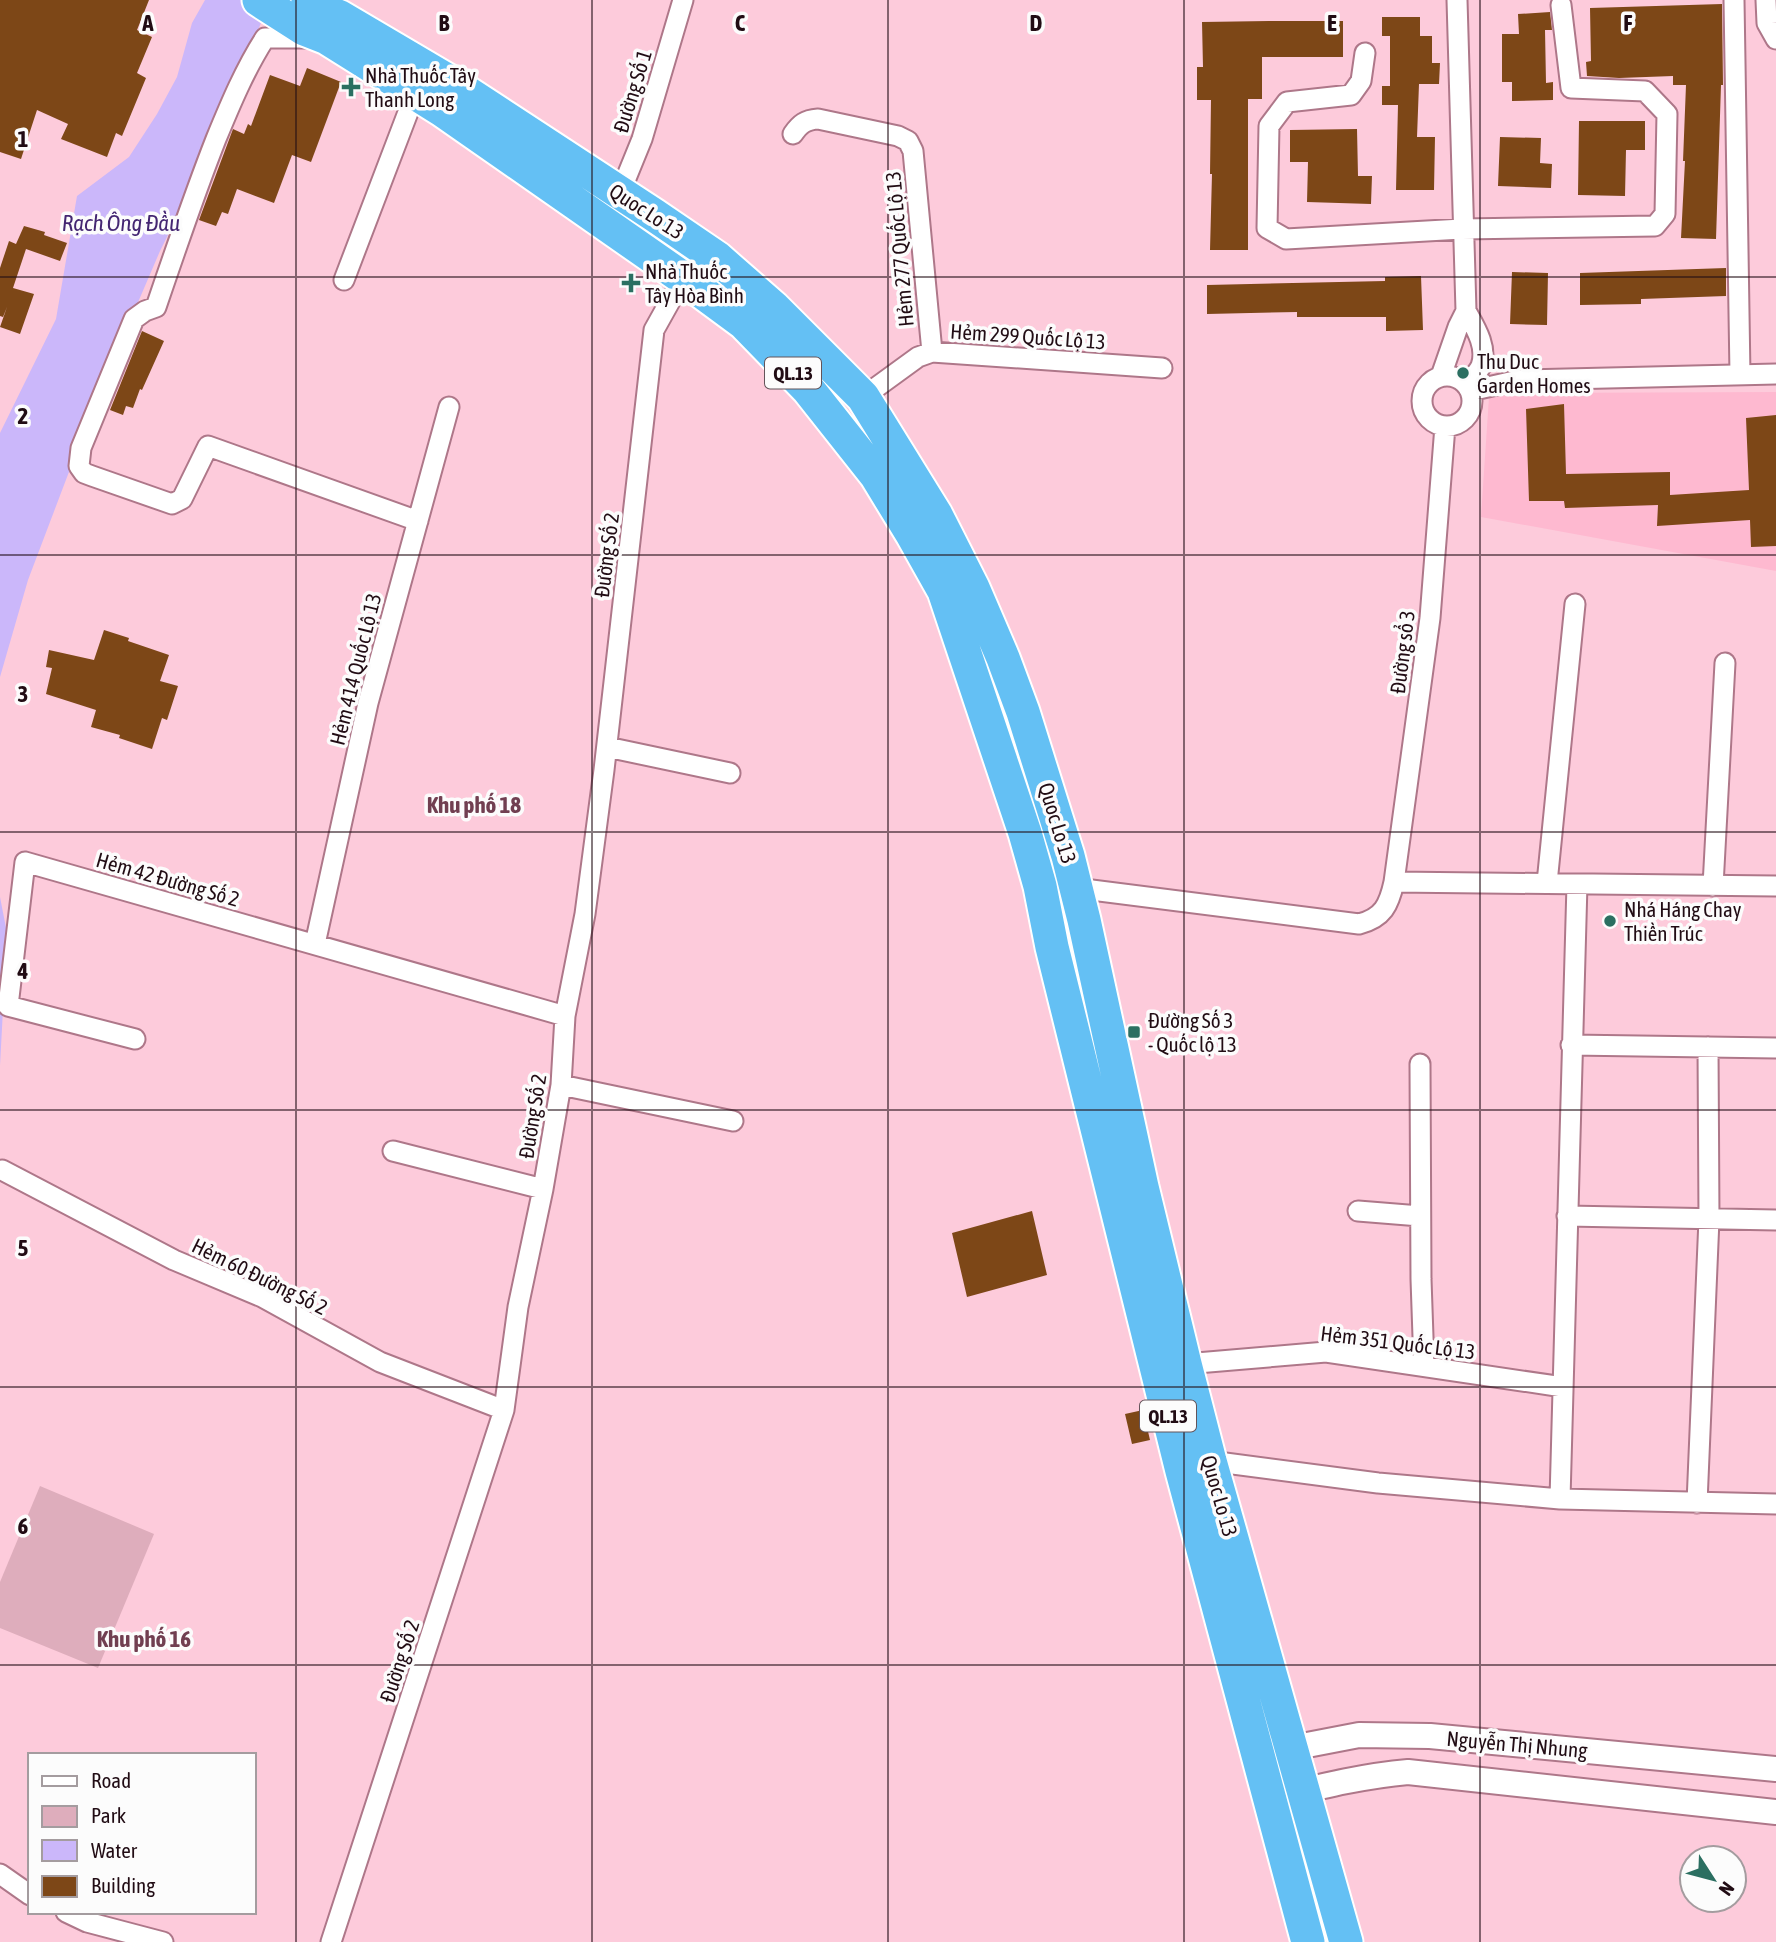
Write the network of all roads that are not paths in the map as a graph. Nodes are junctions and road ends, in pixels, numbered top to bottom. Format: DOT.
graph roads {
  1 [pos="308,0"];
  2 [pos="683,0"];
  3 [pos="1457,0"];
  4 [pos="1734,0"];
  5 [pos="1766,0"];
  6 [pos="272,3"];
  7 [pos="1561,5"];
  8 [pos="330,18"];
  9 [pos="1776,39"];
  10 [pos="1365,53"];
  11 [pos="415,94"];
  12 [pos="793,134"];
  13 [pos="620,193"];
  14 [pos="1462,229"];
  15 [pos="683,278"];
  16 [pos="344,280"];
  17 [pos="1466,312"];
  18 [pos="932,352"];
  19 [pos="1162,368"];
  20 [pos="1776,374"];
  21 [pos="1740,375"];
  22 [pos="1441,376"];
  23 [pos="1468,388"];
  24 [pos="863,397"];
  25 [pos="449,407"];
  26 [pos="1446,426"];
  27 [pos="418,521"];
  28 [pos="1575,604"];
  29 [pos="1724,663"];
  30 [pos="607,747"];
  31 [pos="730,773"];
  32 [pos="1394,882"];
  33 [pos="1547,883"];
  34 [pos="1577,884"];
  35 [pos="1040,886"];
  36 [pos="1713,886"];
  37 [pos="1776,886"];
  38 [pos="1077,887"];
  39 [pos="315,944"];
  40 [pos="565,1016"];
  41 [pos="135,1039"];
  42 [pos="1571,1045"];
  43 [pos="1707,1047"];
  44 [pos="1776,1048"];
  45 [pos="1420,1064"];
  46 [pos="561,1085"];
  47 [pos="733,1121"];
  48 [pos="393,1151"];
  49 [pos="2,1170"];
  50 [pos="543,1189"];
  51 [pos="1357,1211"];
  52 [pos="1420,1216"];
  53 [pos="1567,1216"];
  54 [pos="1709,1219"];
  55 [pos="1776,1220"];
  56 [pos="1185,1364"];
  57 [pos="1424,1366"];
  58 [pos="1563,1387"];
  59 [pos="504,1410"];
  60 [pos="1210,1461"];
  61 [pos="1560,1499"];
  62 [pos="1697,1503"];
  63 [pos="1776,1504"];
  64 [pos="1291,1748"];
  65 [pos="1258,1755"];
  66 [pos="1776,1769"];
  67 [pos="1304,1790"];
  68 [pos="1269,1799"];
  69 [pos="1776,1812"];
  70 [pos="0,1874"];
  71 [pos="28,1894"];
  72 [pos="70,1914"];
  73 [pos="163,1942"];
  74 [pos="331,1942"];
  75 [pos="1308,1942"];
  76 [pos="1346,1942"];
  1 -- 8 [label="highway, Quoc Lo 13 / QL.13"];
  2 -- 13 [label="street, Đường Số 1"];
  3 -- 14 [label="street"];
  4 -- 21 [label="street"];
  5 -- 9 [label="street"];
  6 -- 8 [label="highway, Quoc Lo 13 / QL.13"];
  7 -- 14 [label="street"];
  8 -- 11 [label="highway, Quoc Lo 13 / QL.13"];
  8 -- 13 [label="highway, Quoc Lo 13 / QL.13"];
  8 -- 27 [label="street"];
  10 -- 14 [label="street"];
  11 -- 15 [label="highway, Quoc Lo 13 / QL.13"];
  11 -- 16 [label="street"];
  12 -- 18 [label="street, Hẻm 277 Quốc Lộ 13"];
  13 -- 24 [label="highway, Quoc Lo 13 / QL.13"];
  14 -- 17 [label="street"];
  15 -- 30 [label="street, Đường Số 2"];
  15 -- 35 [label="highway, Quoc Lo 13 / QL.13"];
  17 -- 22 [label="street"];
  17 -- 23 [label="street"];
  18 -- 19 [label="street, Hẻm 299 Quốc Lộ 13"];
  18 -- 24 [label="street, Hẻm 299 Quốc Lộ 13"];
  20 -- 21 [label="street"];
  21 -- 23 [label="street"];
  22 -- 23 [label="street"];
  22 -- 26 [label="street"];
  23 -- 26 [label="street"];
  24 -- 38 [label="highway, Quoc Lo 13 / QL.13"];
  25 -- 27 [label="street, Hẻm 414 Quốc Lộ 13"];
  26 -- 32 [label="street, Đường sổ 3"];
  27 -- 39 [label="street, Hẻm 414 Quốc Lộ 13"];
  28 -- 33 [label="street"];
  29 -- 36 [label="street"];
  30 -- 31 [label="street"];
  30 -- 40 [label="street, Đường Số 2"];
  32 -- 33 [label="street"];
  32 -- 38 [label="street, Đường sổ 3"];
  33 -- 34 [label="street"];
  34 -- 36 [label="street"];
  34 -- 42 [label="street"];
  35 -- 38 [label="street, Đường sổ 3"];
  35 -- 65 [label="highway, Quoc Lo 13 / QL.13"];
  36 -- 37 [label="street"];
  38 -- 56 [label="highway, Quoc Lo 13 / QL.13"];
  39 -- 40 [label="street, Hẻm 42 Đường Số 2"];
  39 -- 41 [label="street, Hẻm 42 Đường Số 2"];
  40 -- 46 [label="street, Đường Số 2"];
  42 -- 43 [label="street"];
  42 -- 53 [label="street"];
  43 -- 44 [label="street"];
  43 -- 54 [label="street"];
  45 -- 52 [label="street"];
  46 -- 47 [label="street"];
  46 -- 50 [label="street, Đường Số 2"];
  48 -- 50 [label="street"];
  49 -- 59 [label="street, Hẻm 60 Đường Số 2"];
  50 -- 59 [label="street, Đường Số 2"];
  51 -- 52 [label="street"];
  52 -- 57 [label="street"];
  53 -- 54 [label="street"];
  53 -- 58 [label="street"];
  54 -- 55 [label="street"];
  54 -- 62 [label="street"];
  56 -- 57 [label="street, Hẻm 351 Quốc Lộ 13"];
  56 -- 60 [label="highway, Quoc Lo 13 / QL.13"];
  57 -- 58 [label="street, Hẻm 351 Quốc Lộ 13"];
  58 -- 61 [label="street"];
  59 -- 74 [label="street, Đường Số 2"];
  60 -- 61 [label="street"];
  60 -- 64 [label="highway, Quoc Lo 13 / QL.13"];
  61 -- 62 [label="street"];
  62 -- 63 [label="street"];
  64 -- 65 [label="street, Nguyễn Thị Nhung"];
  64 -- 66 [label="street, Nguyễn Thị Nhung"];
  64 -- 67 [label="highway, Quoc Lo 13 / QL.13"];
  65 -- 68 [label="highway, Quoc Lo 13 / QL.13"];
  67 -- 68 [label="street, Nguyễn Thị Nhung"];
  67 -- 69 [label="street, Nguyễn Thị Nhung"];
  67 -- 76 [label="highway, Quoc Lo 13 / QL.13"];
  68 -- 75 [label="highway, Quoc Lo 13 / QL.13"];
  70 -- 71 [label="street"];
  72 -- 73 [label="street"];
}
